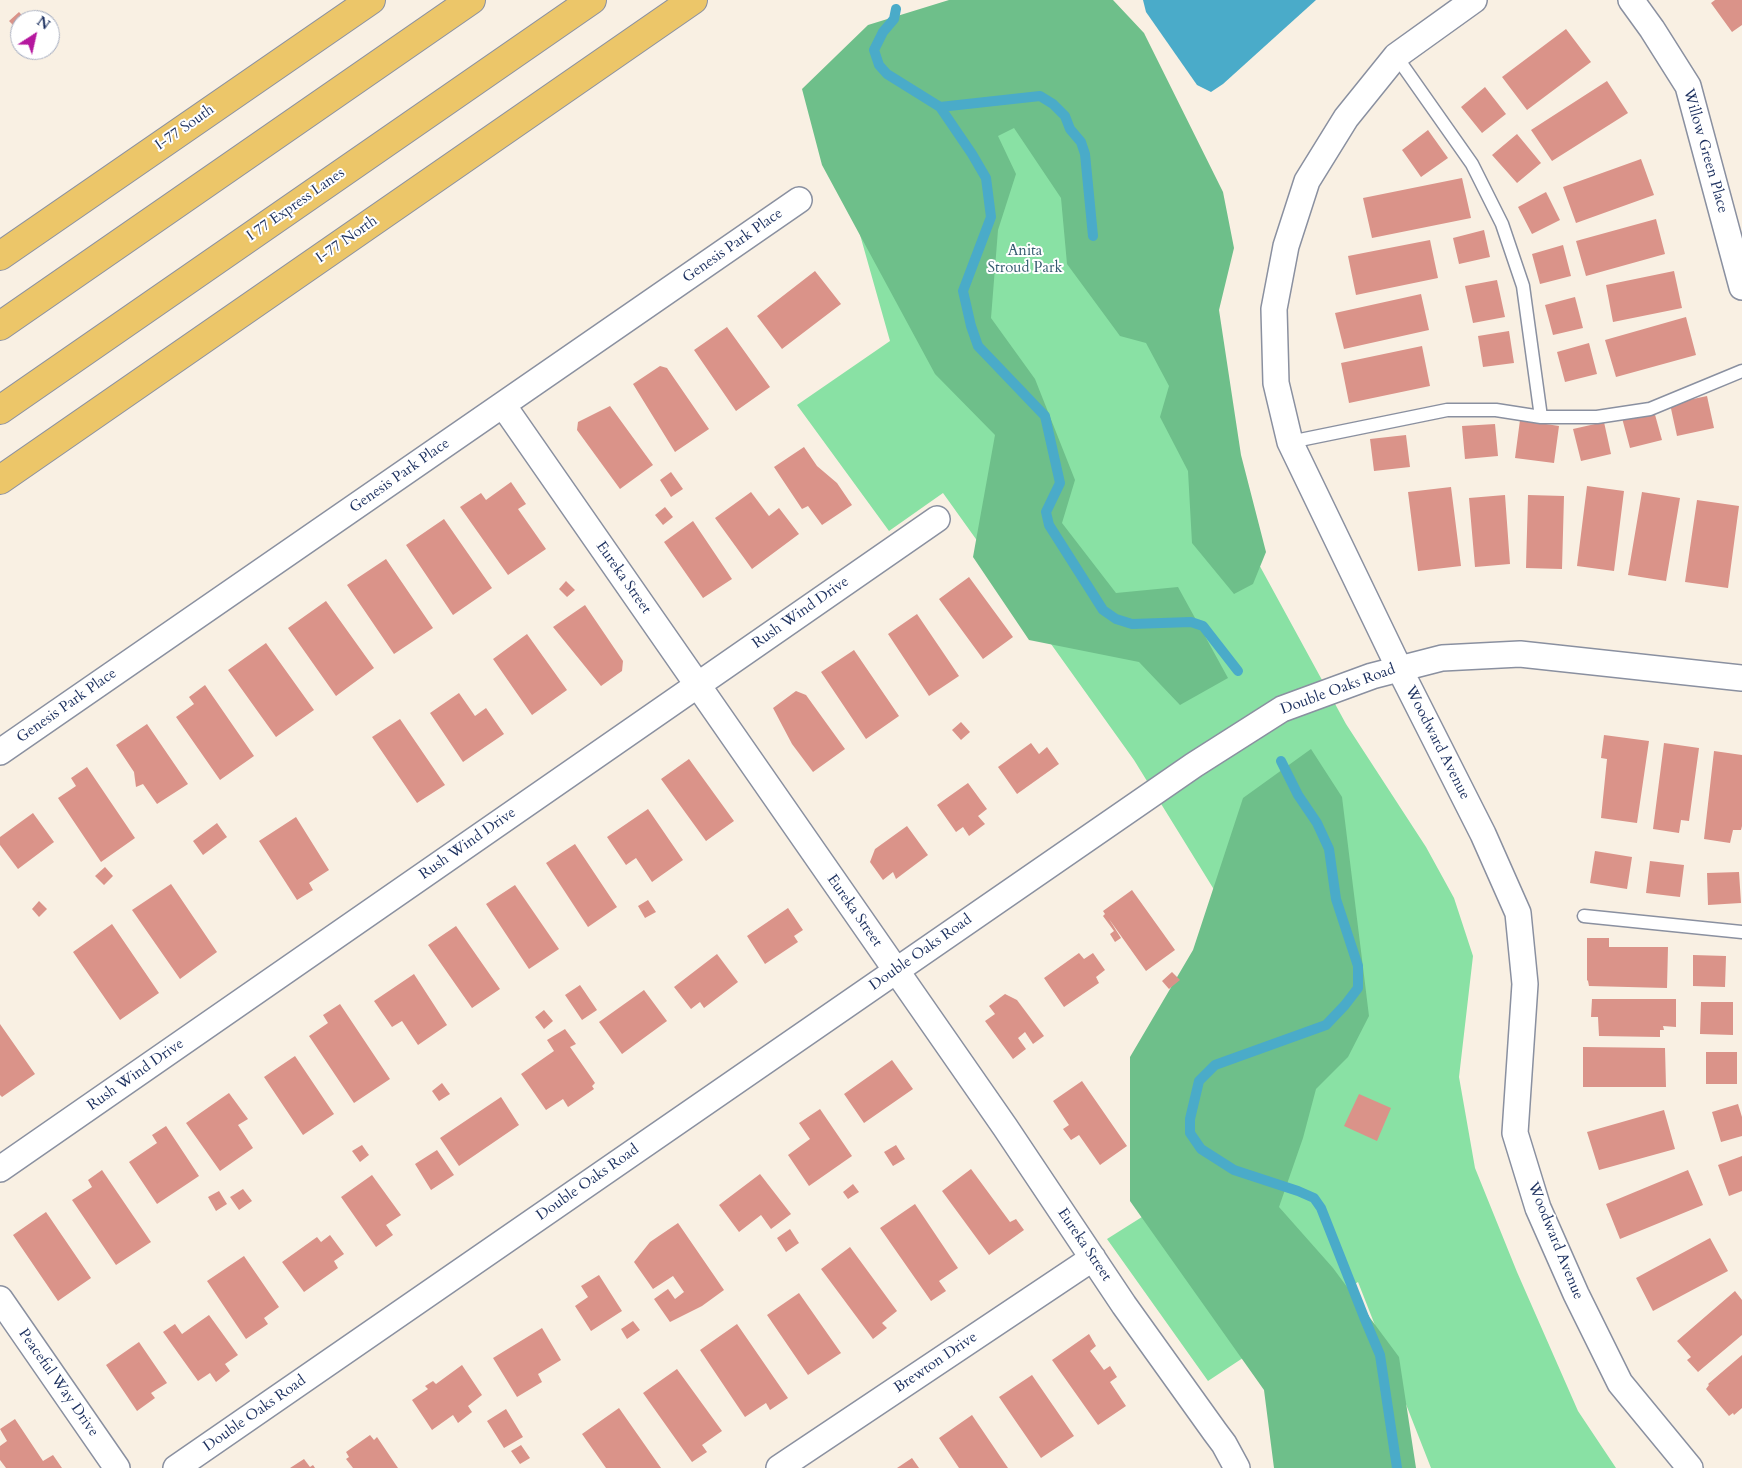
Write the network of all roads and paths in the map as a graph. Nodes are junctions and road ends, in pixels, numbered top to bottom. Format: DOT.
graph roads {
  1 [pos="371,0"];
  2 [pos="471,0"];
  3 [pos="592,0"];
  4 [pos="693,0"];
  5 [pos="1474,0"];
  6 [pos="1631,0"];
  7 [pos="1396,56"];
  8 [pos="799,200"];
  9 [pos="0,256"];
  10 [pos="1742,287"];
  11 [pos="0,326"];
  12 [pos="1742,371"];
  13 [pos="502,405"];
  14 [pos="0,410"];
  15 [pos="1541,417"];
  16 [pos="1290,442"];
  17 [pos="0,480"];
  18 [pos="937,519"];
  19 [pos="1400,668"];
  20 [pos="1742,678"];
  21 [pos="698,685"];
  22 [pos="0,752"];
  23 [pos="1584,916"];
  24 [pos="1742,932"];
  25 [pos="895,971"];
  26 [pos="0,1169"];
  27 [pos="1093,1258"];
  28 [pos="0,1298"];
  29 [pos="117,1468"];
  30 [pos="176,1468"];
  31 [pos="779,1468"];
  32 [pos="1237,1468"];
  33 [pos="1690,1468"];
  1 -- 9 [label="highway, I-77 South"];
  2 -- 11 [label="highway"];
  3 -- 14 [label="highway, I 77 Express Lanes"];
  4 -- 17 [label="highway, I-77 North"];
  5 -- 7 [label="street, Woodward Avenue"];
  6 -- 10 [label="street, Willow Green Place"];
  7 -- 15 [label="lane"];
  7 -- 16 [label="street, Woodward Avenue"];
  8 -- 13 [label="street, Genesis Park Place"];
  12 -- 15 [label="lane"];
  13 -- 21 [label="street, Eureka Street"];
  13 -- 22 [label="street, Genesis Park Place"];
  15 -- 16 [label="lane"];
  16 -- 19 [label="street, Woodward Avenue"];
  18 -- 21 [label="street, Rush Wind Drive"];
  19 -- 20 [label="street, Double Oaks Road"];
  19 -- 25 [label="street, Double Oaks Road"];
  19 -- 33 [label="street, Woodward Avenue"];
  21 -- 25 [label="street, Eureka Street"];
  21 -- 26 [label="street, Rush Wind Drive"];
  23 -- 24 [label="lane"];
  25 -- 27 [label="street, Eureka Street"];
  25 -- 30 [label="street, Double Oaks Road"];
  27 -- 31 [label="street, Brewton Drive"];
  27 -- 32 [label="street, Eureka Street"];
  28 -- 29 [label="street, Peaceful Way Drive"];
}
